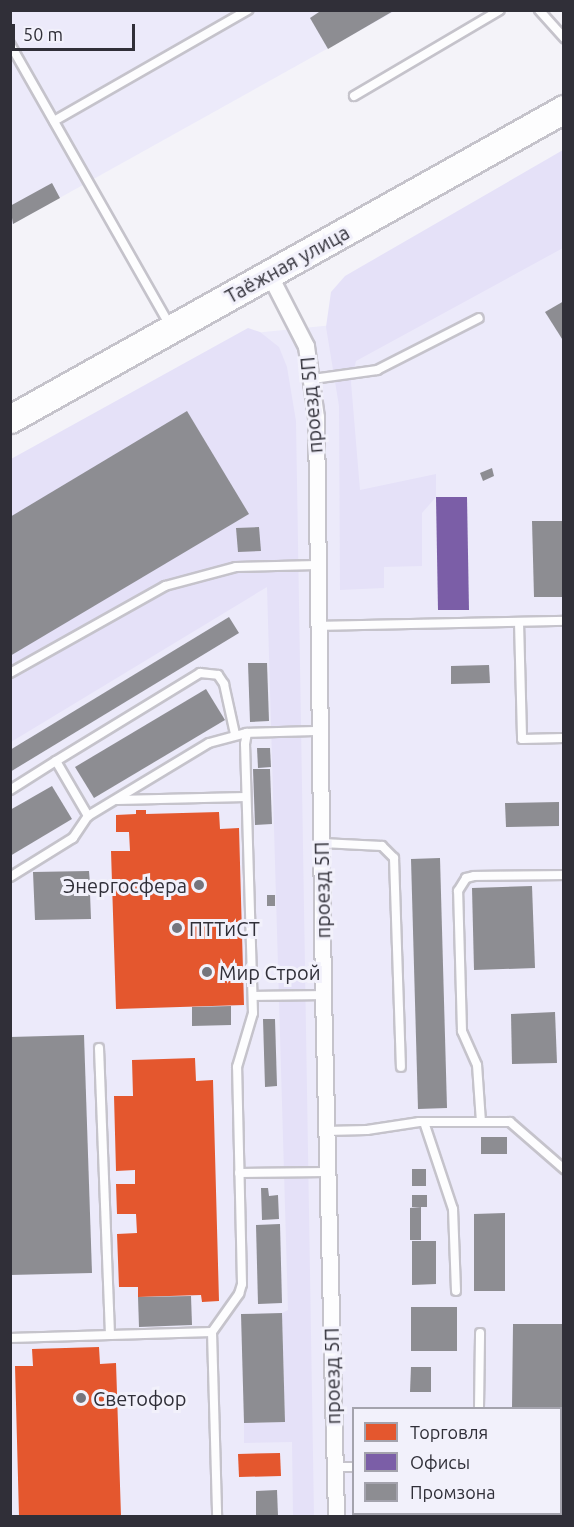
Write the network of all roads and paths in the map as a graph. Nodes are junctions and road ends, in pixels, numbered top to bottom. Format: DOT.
graph roads {
  1 [pos="248,10"];
  2 [pos="500,10"];
  3 [pos="539,10"];
  4 [pos="564,38"];
  5 [pos="10,44"];
  6 [pos="354,96"];
  7 [pos="564,109"];
  8 [pos="54,122"];
  9 [pos="269,274"];
  10 [pos="478,318"];
  11 [pos="171,328"];
  12 [pos="313,379"];
  13 [pos="10,419"];
  14 [pos="317,565"];
  15 [pos="564,621"];
  16 [pos="519,622"];
  17 [pos="318,626"];
  18 [pos="10,673"];
  19 [pos="320,731"];
  20 [pos="247,733"];
  21 [pos="235,734"];
  22 [pos="564,738"];
  23 [pos="56,761"];
  24 [pos="10,790"];
  25 [pos="246,797"];
  26 [pos="115,800"];
  27 [pos="88,816"];
  28 [pos="322,843"];
  29 [pos="564,875"];
  30 [pos="10,877"];
  31 [pos="323,995"];
  32 [pos="253,996"];
  33 [pos="99,1048"];
  34 [pos="401,1067"];
  35 [pos="424,1122"];
  36 [pos="481,1122"];
  37 [pos="326,1131"];
  38 [pos="564,1169"];
  39 [pos="327,1172"];
  40 [pos="239,1173"];
  41 [pos="456,1291"];
  42 [pos="212,1332"];
  43 [pos="480,1333"];
  44 [pos="110,1335"];
  45 [pos="10,1338"];
  46 [pos="480,1407"];
  47 [pos="335,1467"];
  48 [pos="352,1467"];
  49 [pos="217,1516"];
  50 [pos="336,1516"];
  1 -- 8 [label="lane"];
  2 -- 6 [label="lane"];
  3 -- 4 [label="lane"];
  5 -- 8 [label="lane"];
  7 -- 9 [label="highway, Таёжная улица"];
  8 -- 11 [label="lane"];
  9 -- 11 [label="highway, Таёжная улица"];
  9 -- 12 [label="street, проезд 5П"];
  10 -- 12 [label="lane"];
  11 -- 13 [label="highway, Таёжная улица"];
  12 -- 14 [label="street, проезд 5П"];
  14 -- 17 [label="street, проезд 5П"];
  14 -- 18 [label="lane"];
  15 -- 16 [label="lane"];
  16 -- 17 [label="lane"];
  16 -- 22 [label="lane"];
  17 -- 19 [label="street, проезд 5П"];
  19 -- 20 [label="lane"];
  19 -- 28 [label="street, проезд 5П"];
  20 -- 21 [label="lane"];
  20 -- 25 [label="lane"];
  21 -- 23 [label="lane"];
  21 -- 26 [label="lane"];
  23 -- 24 [label="lane"];
  23 -- 27 [label="lane"];
  25 -- 26 [label="lane"];
  25 -- 32 [label="lane"];
  26 -- 27 [label="lane"];
  27 -- 30 [label="lane"];
  28 -- 31 [label="street, проезд 5П"];
  28 -- 34 [label="lane"];
  29 -- 36 [label="lane"];
  31 -- 32 [label="lane"];
  31 -- 37 [label="street, проезд 5П"];
  32 -- 40 [label="lane"];
  33 -- 44 [label="lane"];
  35 -- 36 [label="lane"];
  35 -- 37 [label="lane"];
  35 -- 41 [label="lane"];
  36 -- 38 [label="lane"];
  37 -- 39 [label="street, проезд 5П"];
  39 -- 40 [label="lane"];
  39 -- 47 [label="street, проезд 5П"];
  40 -- 42 [label="lane"];
  42 -- 44 [label="lane"];
  42 -- 49 [label="lane"];
  43 -- 46 [label="lane"];
  44 -- 45 [label="lane"];
  47 -- 48 [label="lane"];
  47 -- 50 [label="street, проезд 5П"];
}
